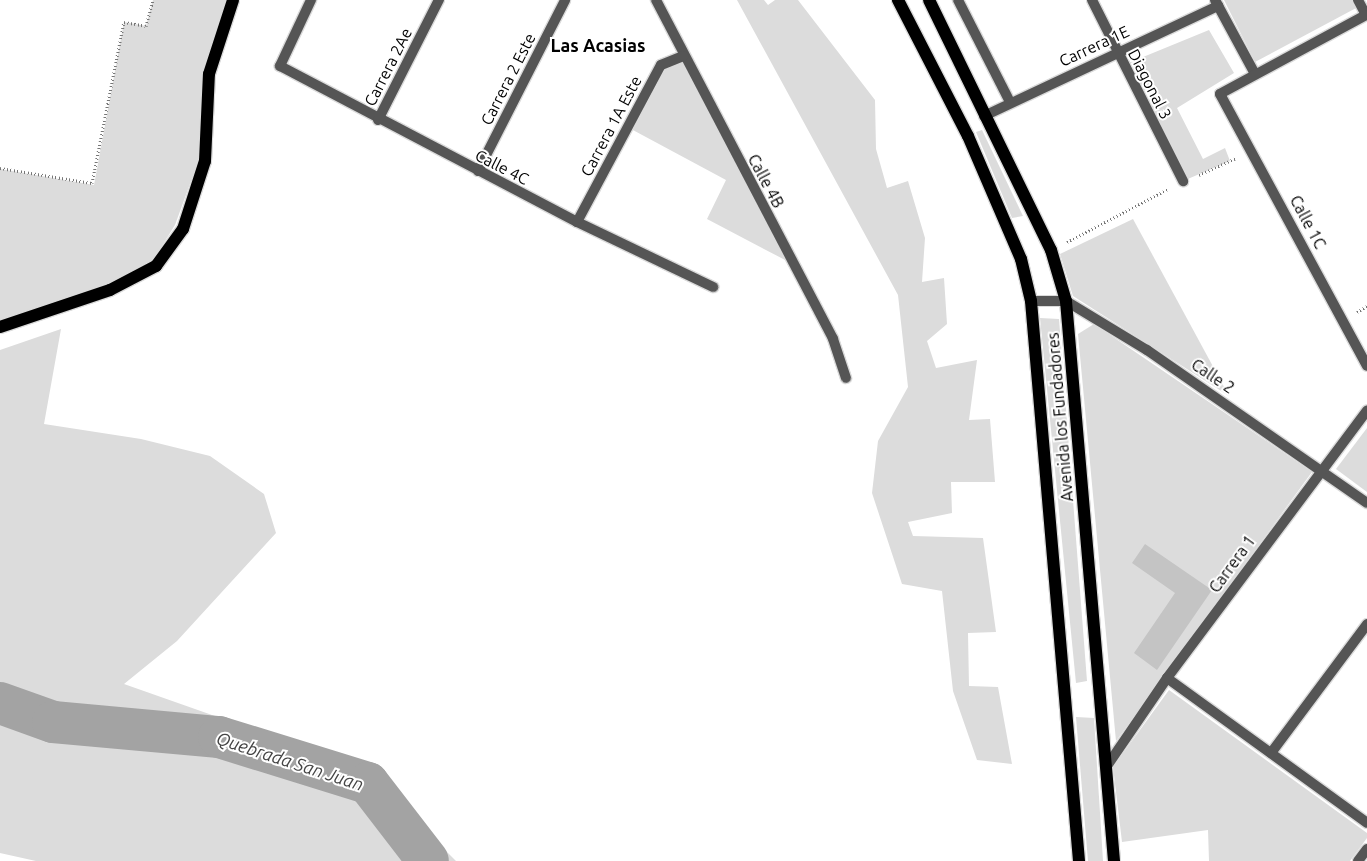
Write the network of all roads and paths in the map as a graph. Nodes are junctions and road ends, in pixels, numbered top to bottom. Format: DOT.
graph roads {
  1 [pos="153,0"];
  2 [pos="233,0"];
  3 [pos="311,0"];
  4 [pos="439,0"];
  5 [pos="565,0"];
  6 [pos="656,0"];
  7 [pos="898,0"];
  8 [pos="929,0"];
  9 [pos="958,0"];
  10 [pos="1092,0"];
  11 [pos="1358,0"];
  12 [pos="1216,3"];
  13 [pos="1116,52"];
  14 [pos="683,56"];
  15 [pos="1255,74"];
  16 [pos="1010,102"];
  17 [pos="984,116"];
  18 [pos="378,120"];
  19 [pos="1253,150"];
  20 [pos="0,168"];
  21 [pos="478,171"];
  22 [pos="1184,181"];
  23 [pos="577,222"];
  24 [pos="1051,250"];
  25 [pos="713,287"];
  26 [pos="1066,301"];
  27 [pos="1031,302"];
  28 [pos="0,327"];
  29 [pos="1367,366"];
  30 [pos="846,378"];
  31 [pos="1367,411"];
  32 [pos="1322,468"];
  33 [pos="1367,503"];
  34 [pos="1367,624"];
  35 [pos="1167,678"];
  36 [pos="1271,753"];
  37 [pos="1108,766"];
  38 [pos="1367,823"];
  39 [pos="1367,849"];
  40 [pos="1079,861"];
  41 [pos="1114,861"];
  42 [pos="1358,861"];
  1 -- 20 [label="path"];
  2 -- 28 [label="main road"];
  3 -- 18 [label="street, Calle 4C"];
  4 -- 18 [label="street, Carrera 2Ae"];
  5 -- 21 [label="street, Carrera 2 Este"];
  6 -- 14 [label="street, Calle 4B"];
  7 -- 27 [label="main road, Avenida los Fundadores"];
  8 -- 17 [label="main road, Avenida los Fundadores"];
  9 -- 16 [label="street"];
  10 -- 13 [label="street, Diagonal 3"];
  11 -- 15 [label="street"];
  12 -- 13 [label="street, Carrera 1E"];
  12 -- 15 [label="street"];
  13 -- 16 [label="street, Carrera 1E"];
  13 -- 22 [label="street, Diagonal 3"];
  14 -- 23 [label="street, Carrera 1A Este"];
  14 -- 30 [label="street, Calle 4B"];
  15 -- 19 [label="street, Calle 1C"];
  16 -- 17 [label="street, Carrera 1E"];
  17 -- 24 [label="main road, Avenida los Fundadores"];
  18 -- 21 [label="street, Calle 4C"];
  19 -- 22 [label="path"];
  19 -- 29 [label="street, Calle 1C"];
  21 -- 23 [label="street, Calle 4C"];
  22 -- 24 [label="path"];
  23 -- 25 [label="street, Calle 4C"];
  24 -- 26 [label="main road, Avenida los Fundadores"];
  26 -- 27 [label="street"];
  26 -- 32 [label="street, Calle 2"];
  26 -- 37 [label="main road, Avenida los Fundadores"];
  27 -- 40 [label="main road, Avenida los Fundadores"];
  31 -- 32 [label="street, Carrera 1"];
  32 -- 33 [label="street, Calle 2"];
  32 -- 35 [label="street, Carrera 1"];
  34 -- 36 [label="street"];
  35 -- 36 [label="street"];
  35 -- 37 [label="street, Carrera 1"];
  36 -- 38 [label="street"];
  37 -- 41 [label="main road, Avenida los Fundadores"];
  39 -- 42 [label="street"];
}
